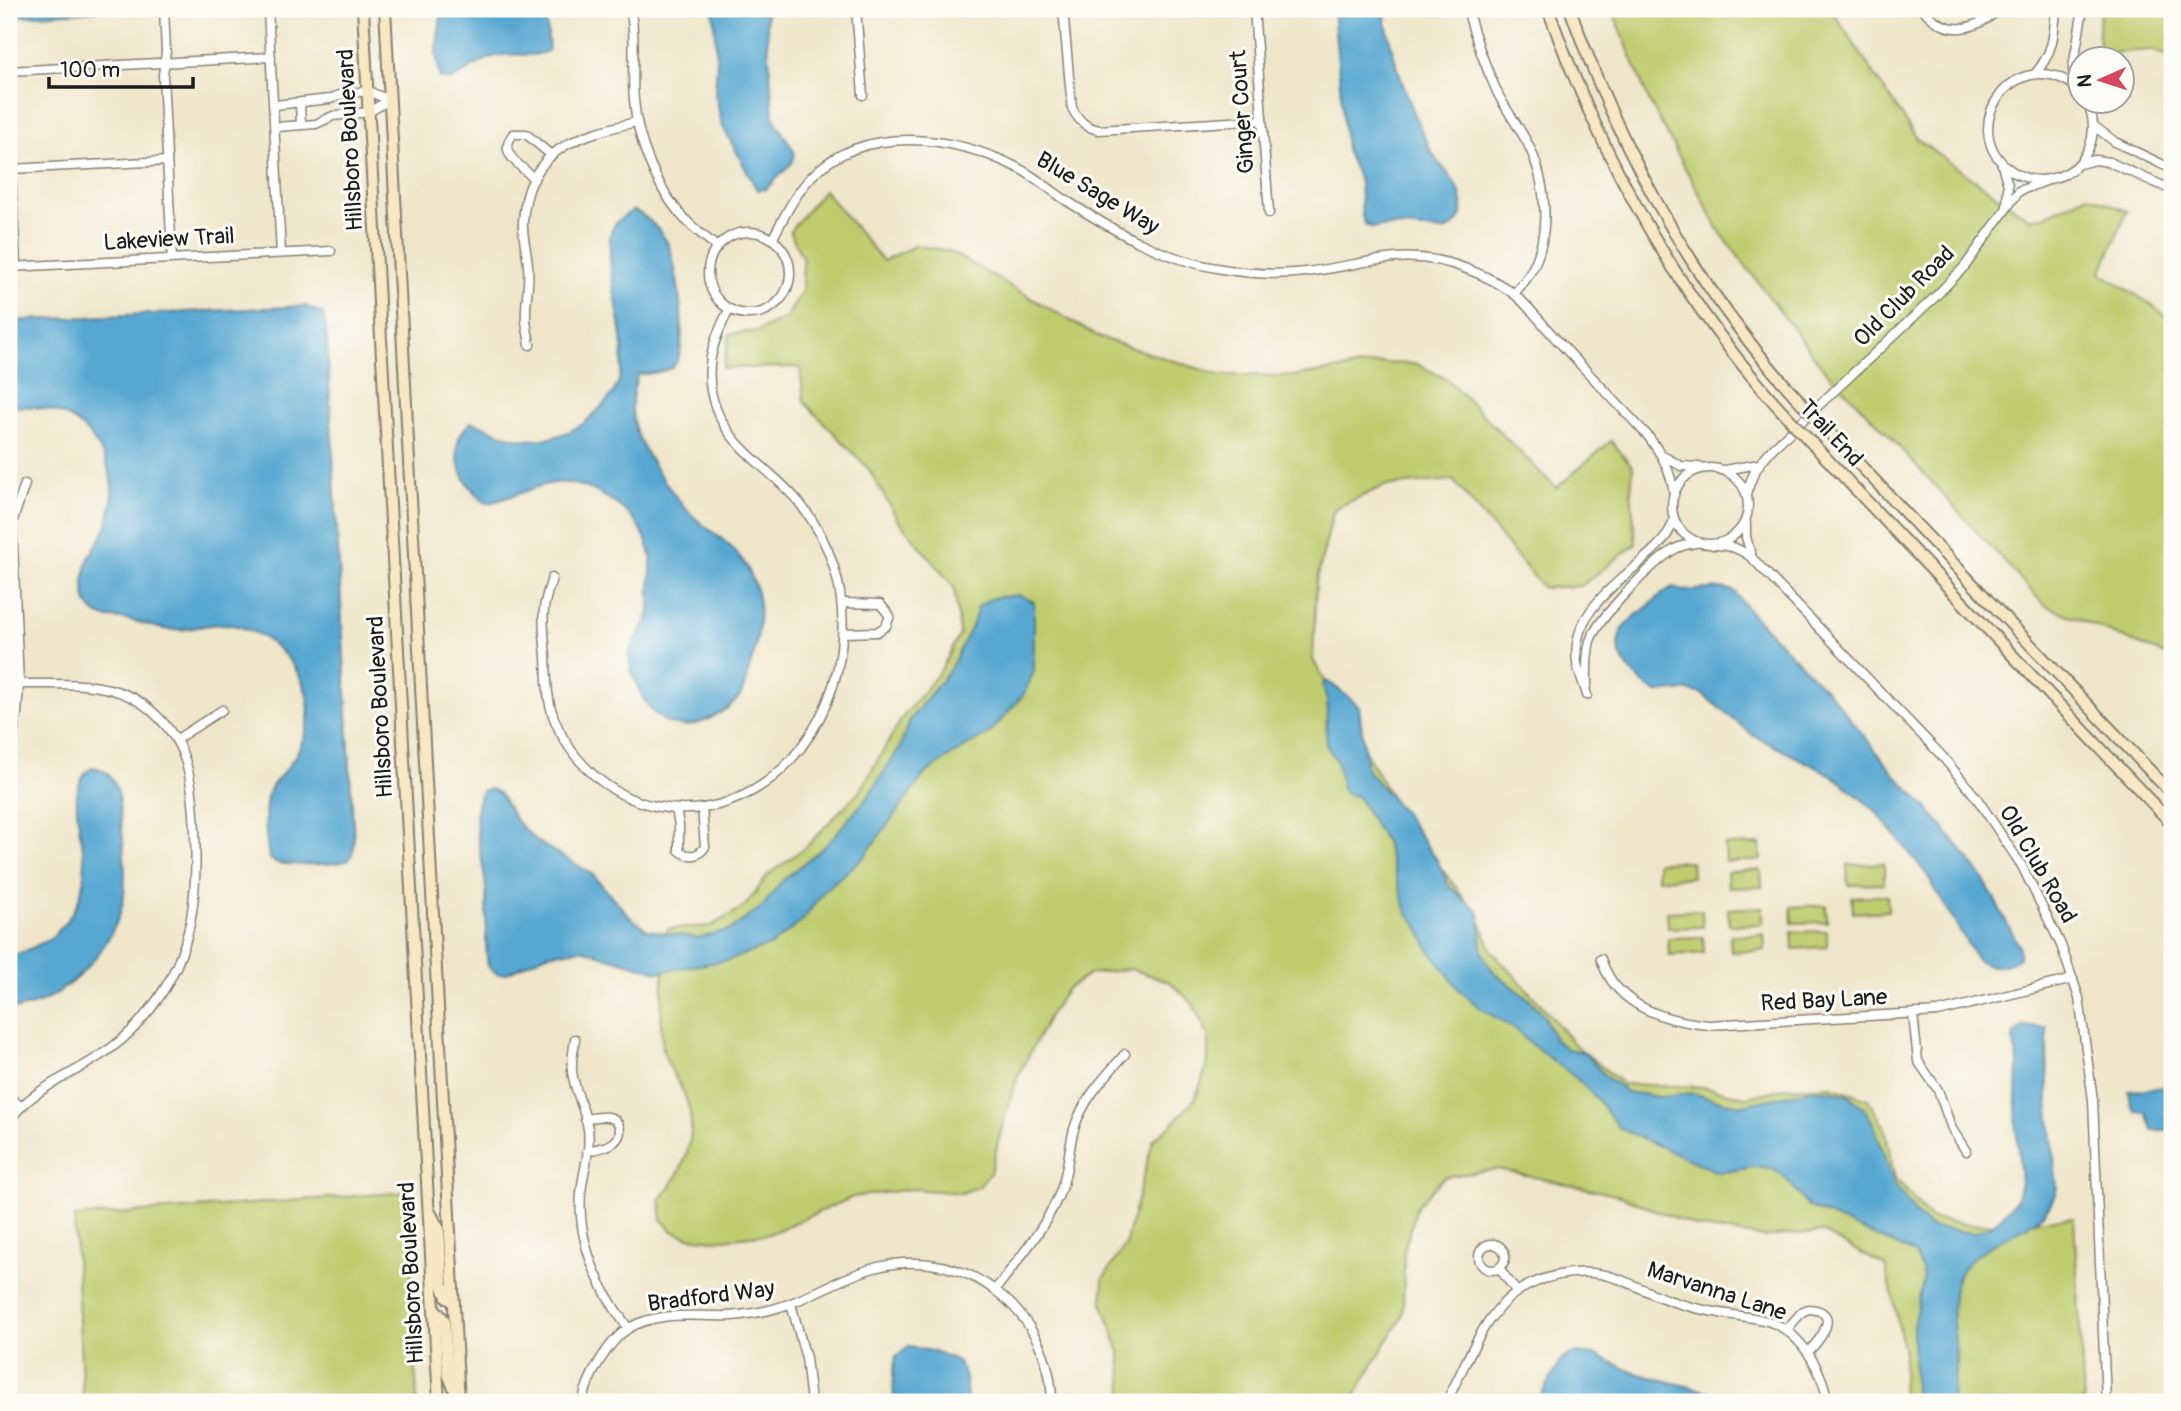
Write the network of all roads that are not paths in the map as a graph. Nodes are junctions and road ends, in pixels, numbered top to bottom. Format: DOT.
graph roads {
  1 [pos="164,9"];
  2 [pos="268,9"];
  3 [pos="363,9"];
  4 [pos="385,9"];
  5 [pos="630,9"];
  6 [pos="856,9"];
  7 [pos="1063,9"];
  8 [pos="1254,9"];
  9 [pos="1467,9"];
  10 [pos="1548,9"];
  11 [pos="1570,9"];
  12 [pos="1923,9"];
  13 [pos="2000,9"];
  14 [pos="2056,9"];
  15 [pos="2083,9"];
  16 [pos="2077,46"];
  17 [pos="271,57"];
  18 [pos="164,63"];
  19 [pos="9,71"];
  20 [pos="2035,74"];
  21 [pos="2066,82"];
  22 [pos="368,91"];
  23 [pos="863,95"];
  24 [pos="389,100"];
  25 [pos="300,103"];
  26 [pos="275,105"];
  27 [pos="369,112"];
  28 [pos="2091,116"];
  29 [pos="1262,120"];
  30 [pos="636,122"];
  31 [pos="301,125"];
  32 [pos="2094,126"];
  33 [pos="276,127"];
  34 [pos="9,133"];
  35 [pos="551,155"];
  36 [pos="167,161"];
  37 [pos="2001,162"];
  38 [pos="2079,164"];
  39 [pos="10,169"];
  40 [pos="2172,172"];
  41 [pos="534,179"];
  42 [pos="2048,180"];
  43 [pos="2169,188"];
  44 [pos="2007,206"];
  45 [pos="1269,213"];
  46 [pos="773,238"];
  47 [pos="717,247"];
  48 [pos="331,251"];
  49 [pos="281,253"];
  50 [pos="172,258"];
  51 [pos="12,266"];
  52 [pos="1514,294"];
  53 [pos="729,310"];
  54 [pos="530,345"];
  55 [pos="1663,456"];
  56 [pos="1759,464"];
  57 [pos="1706,468"];
  58 [pos="1724,470"];
  59 [pos="25,484"];
  60 [pos="1674,495"];
  61 [pos="1747,496"];
  62 [pos="1674,519"];
  63 [pos="1746,522"];
  64 [pos="1696,542"];
  65 [pos="1713,545"];
  66 [pos="1752,558"];
  67 [pos="552,579"];
  68 [pos="842,603"];
  69 [pos="844,633"];
  70 [pos="19,684"];
  71 [pos="222,710"];
  72 [pos="177,739"];
  73 [pos="9,755"];
  74 [pos="2172,794"];
  75 [pos="702,808"];
  76 [pos="676,809"];
  77 [pos="2172,824"];
  78 [pos="1601,959"];
  79 [pos="2073,979"];
  80 [pos="1913,1014"];
  81 [pos="575,1039"];
  82 [pos="1125,1054"];
  83 [pos="9,1096"];
  84 [pos="20,1106"];
  85 [pos="585,1119"];
  86 [pos="9,1121"];
  87 [pos="587,1151"];
  88 [pos="1966,1151"];
  89 [pos="428,1209"];
  90 [pos="1499,1268"];
  91 [pos="995,1290"];
  92 [pos="1517,1292"];
  93 [pos="454,1302"];
  94 [pos="791,1304"];
  95 [pos="434,1308"];
  96 [pos="628,1328"];
  97 [pos="1786,1330"];
  98 [pos="1808,1352"];
  99 [pos="459,1401"];
  100 [pos="439,1402"];
  101 [pos="583,1402"];
  102 [pos="811,1402"];
  103 [pos="1052,1402"];
  104 [pos="1446,1402"];
  105 [pos="1828,1402"];
  106 [pos="2106,1402"];
  1 -- 18 [label="street"];
  2 -- 17 [label="street"];
  3 -- 22 [label="street, Hillsboro Boulevard"];
  4 -- 24 [label="street, Hillsboro Boulevard"];
  5 -- 30 [label="street"];
  6 -- 23 [label="street"];
  7 -- 29 [label="street"];
  8 -- 29 [label="street, Ginger Court"];
  9 -- 52 [label="street"];
  10 -- 77 [label="street, Trail End, bridge"];
  11 -- 74 [label="street, Trail End, bridge"];
  12 -- 13 [label="street"];
  14 -- 20 [label="street"];
  15 -- 16 [label="street"];
  17 -- 18 [label="street"];
  17 -- 26 [label="street"];
  18 -- 19 [label="street"];
  18 -- 36 [label="street"];
  20 -- 21 [label="street"];
  20 -- 37 [label="street"];
  22 -- 24 [label="street"];
  22 -- 25 [label="street"];
  22 -- 27 [label="street, Hillsboro Boulevard"];
  24 -- 27 [label="street"];
  24 -- 93 [label="street, Hillsboro Boulevard"];
  25 -- 26 [label="street"];
  25 -- 31 [label="street"];
  26 -- 33 [label="street"];
  27 -- 31 [label="street"];
  27 -- 89 [label="street, Hillsboro Boulevard"];
  28 -- 32 [label="street"];
  29 -- 45 [label="street, Ginger Court"];
  30 -- 35 [label="street"];
  30 -- 47 [label="street"];
  31 -- 33 [label="street"];
  32 -- 38 [label="street"];
  32 -- 40 [label="street"];
  33 -- 49 [label="street"];
  34 -- 39 [label="street"];
  35 -- 41 [label="street"];
  35 -- 41 [label="street"];
  36 -- 39 [label="street"];
  36 -- 50 [label="street"];
  37 -- 42 [label="street"];
  37 -- 44 [label="street"];
  38 -- 42 [label="street, Old Club Road"];
  38 -- 43 [label="street"];
  39 -- 51 [label="street"];
  40 -- 43 [label="street"];
  41 -- 54 [label="street"];
  42 -- 44 [label="street, Old Club Road"];
  44 -- 56 [label="street, Old Club Road"];
  46 -- 47 [label="street"];
  46 -- 52 [label="street, Blue Sage Way"];
  46 -- 53 [label="street"];
  47 -- 53 [label="street"];
  48 -- 49 [label="street, Lakeview Trail"];
  49 -- 50 [label="street, Lakeview Trail"];
  50 -- 51 [label="street, Lakeview Trail"];
  52 -- 55 [label="street, Blue Sage Way"];
  53 -- 68 [label="street"];
  55 -- 57 [label="street"];
  55 -- 60 [label="street, Blue Sage Way"];
  56 -- 58 [label="street"];
  56 -- 61 [label="street, Old Club Road"];
  57 -- 58 [label="street"];
  57 -- 60 [label="street"];
  58 -- 61 [label="street"];
  59 -- 70 [label="street"];
  60 -- 62 [label="street"];
  61 -- 63 [label="street"];
  62 -- 64 [label="street"];
  62 -- 64 [label="street"];
  63 -- 65 [label="street"];
  63 -- 66 [label="street"];
  64 -- 65 [label="street"];
  65 -- 66 [label="street, Old Club Road"];
  66 -- 79 [label="street, Old Club Road"];
  67 -- 76 [label="street"];
  68 -- 69 [label="street"];
  68 -- 69 [label="street"];
  69 -- 75 [label="street"];
  70 -- 72 [label="street"];
  70 -- 73 [label="street"];
  71 -- 72 [label="street"];
  72 -- 84 [label="street"];
  75 -- 76 [label="street"];
  75 -- 76 [label="street"];
  78 -- 80 [label="street, Red Bay Lane"];
  79 -- 80 [label="street, Red Bay Lane"];
  79 -- 106 [label="street, Old Club Road"];
  80 -- 88 [label="street"];
  81 -- 85 [label="street"];
  82 -- 91 [label="street"];
  83 -- 84 [label="street"];
  84 -- 86 [label="street"];
  85 -- 87 [label="street"];
  85 -- 87 [label="street"];
  87 -- 96 [label="street"];
  89 -- 93 [label="street"];
  89 -- 95 [label="street, Hillsboro Boulevard"];
  90 -- 92 [label="street"];
  91 -- 94 [label="street, Bradford Way"];
  91 -- 103 [label="street, Bradford Way"];
  92 -- 97 [label="street, Marvanna Lane"];
  92 -- 104 [label="street, Marvanna Lane"];
  93 -- 99 [label="street, Hillsboro Boulevard"];
  94 -- 96 [label="street, Bradford Way"];
  94 -- 102 [label="street"];
  95 -- 99 [label="street"];
  95 -- 100 [label="street, Hillsboro Boulevard"];
  96 -- 101 [label="street"];
  97 -- 98 [label="street, Marvanna Lane"];
  97 -- 98 [label="street"];
  98 -- 105 [label="street, Marvanna Lane"];
}
